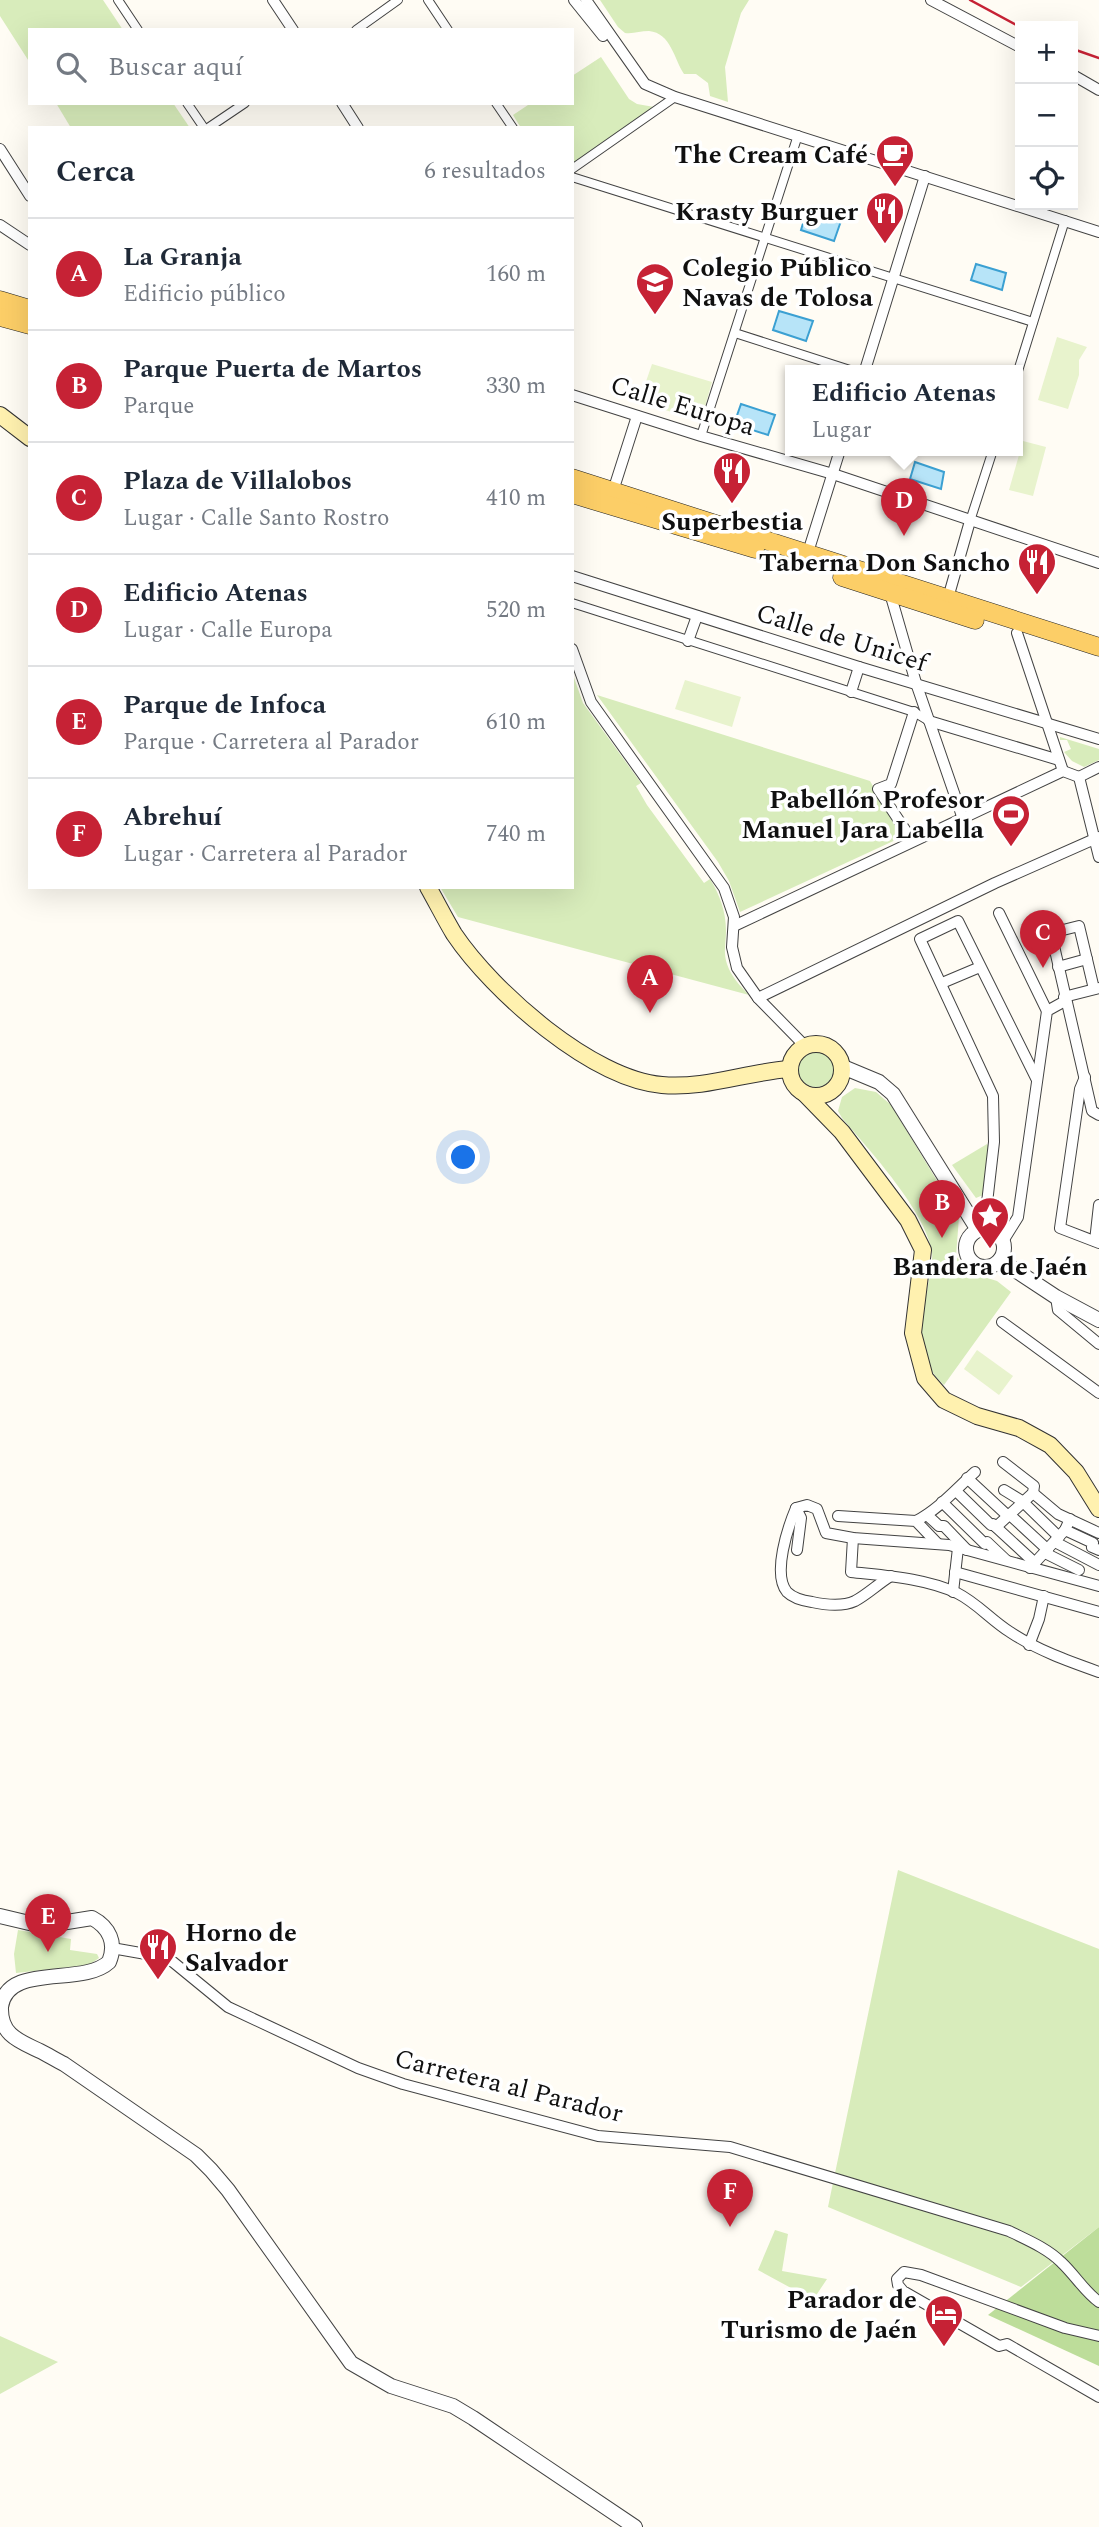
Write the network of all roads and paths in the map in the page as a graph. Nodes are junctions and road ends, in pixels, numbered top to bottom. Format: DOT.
graph roads {
  1 [pos="118,0"];
  2 [pos="274,0"];
  3 [pos="398,0"];
  4 [pos="428,0"];
  5 [pos="574,0"];
  6 [pos="586,0"];
  7 [pos="931,0"];
  8 [pos="137,28"];
  9 [pos="292,28"];
  10 [pos="359,28"];
  11 [pos="446,28"];
  12 [pos="1015,44"];
  13 [pos="621,51"];
  14 [pos="1078,78"];
  15 [pos="1099,90"];
  16 [pos="675,97"];
  17 [pos="189,105"];
  18 [pos="242,105"];
  19 [pos="343,105"];
  20 [pos="497,105"];
  21 [pos="204,126"];
  22 [pos="209,126"];
  23 [pos="357,126"];
  24 [pos="512,126"];
  25 [pos="797,135"];
  26 [pos="0,149"];
  27 [pos="574,168"];
  28 [pos="925,176"];
  29 [pos="574,178"];
  30 [pos="28,193"];
  31 [pos="1065,220"];
  32 [pos="0,225"];
  33 [pos="1099,232"];
  34 [pos="764,238"];
  35 [pos="28,244"];
  36 [pos="892,279"];
  37 [pos="0,300"];
  38 [pos="28,308"];
  39 [pos="0,317"];
  40 [pos="1033,322"];
  41 [pos="28,324"];
  42 [pos="734,333"];
  43 [pos="834,365"];
  44 [pos="866,365"];
  45 [pos="1020,365"];
  46 [pos="574,396"];
  47 [pos="0,415"];
  48 [pos="637,416"];
  49 [pos="28,436"];
  50 [pos="701,436"];
  51 [pos="839,456"];
  52 [pos="991,456"];
  53 [pos="833,474"];
  54 [pos="574,479"];
  55 [pos="613,491"];
  56 [pos="574,495"];
  57 [pos="970,521"];
  58 [pos="806,559"];
  59 [pos="1099,563"];
  60 [pos="574,577"];
  61 [pos="574,582"];
  62 [pos="587,582"];
  63 [pos="890,593"];
  64 [pos="948,598"];
  65 [pos="574,604"];
  66 [pos="697,616"];
  67 [pos="1017,632"];
  68 [pos="688,641"];
  69 [pos="1099,647"];
  70 [pos="574,655"];
  71 [pos="1099,659"];
  72 [pos="859,667"];
  73 [pos="916,683"];
  74 [pos="851,692"];
  75 [pos="914,712"];
  76 [pos="929,721"];
  77 [pos="1048,723"];
  78 [pos="1099,739"];
  79 [pos="1061,765"];
  80 [pos="1099,767"];
  81 [pos="1079,777"];
  82 [pos="962,816"];
  83 [pos="1097,838"];
  84 [pos="912,841"];
  85 [pos="1099,857"];
  86 [pos="429,889"];
  87 [pos="999,913"];
  88 [pos="734,926"];
  89 [pos="1087,959"];
  90 [pos="980,967"];
  91 [pos="1058,967"];
  92 [pos="942,984"];
  93 [pos="1097,988"];
  94 [pos="758,998"];
  95 [pos="1065,999"];
  96 [pos="1047,1011"];
  97 [pos="806,1046"];
  98 [pos="843,1068"];
  99 [pos="789,1069"];
  100 [pos="1085,1077"];
  101 [pos="1037,1080"];
  102 [pos="834,1090"];
  103 [pos="805,1094"];
  104 [pos="1099,1115"];
  105 [pos="837,1125"];
  106 [pos="1099,1205"];
  107 [pos="981,1230"];
  108 [pos="1003,1241"];
  109 [pos="1097,1242"];
  110 [pos="1000,1260"];
  111 [pos="1056,1297"];
  112 [pos="1099,1320"];
  113 [pos="1002,1322"];
  114 [pos="1099,1344"];
  115 [pos="1099,1393"];
  116 [pos="1003,1462"];
  117 [pos="1004,1490"];
  118 [pos="956,1491"];
  119 [pos="1033,1493"];
  120 [pos="1022,1501"];
  121 [pos="942,1502"];
  122 [pos="796,1508"];
  123 [pos="1099,1509"];
  124 [pos="927,1515"];
  125 [pos="1009,1515"];
  126 [pos="838,1516"];
  127 [pos="916,1521"];
  128 [pos="994,1526"];
  129 [pos="1099,1533"];
  130 [pos="853,1538"];
  131 [pos="1057,1539"];
  132 [pos="937,1543"];
  133 [pos="963,1549"];
  134 [pos="797,1550"];
  135 [pos="1099,1550"];
  136 [pos="1009,1562"];
  137 [pos="1032,1565"];
  138 [pos="1099,1565"];
  139 [pos="1079,1570"];
  140 [pos="955,1572"];
  141 [pos="891,1576"];
  142 [pos="1099,1586"];
  143 [pos="953,1592"];
  144 [pos="1044,1596"];
  145 [pos="1099,1612"];
  146 [pos="1029,1644"];
  147 [pos="1099,1671"];
  148 [pos="0,1916"];
  149 [pos="112,1948"];
  150 [pos="1099,2302"];
  151 [pos="1099,2336"];
  152 [pos="1099,2397"];
  153 [pos="635,2527"];
  1 -- 8 [label="street"];
  2 -- 9 [label="street"];
  3 -- 10 [label="street"];
  4 -- 11 [label="street"];
  5 -- 13 [label="street"];
  6 -- 13 [label="street"];
  7 -- 12 [label="street"];
  13 -- 16 [label="street"];
  14 -- 15 [label="street"];
  16 -- 25 [label="street"];
  16 -- 27 [label="street"];
  17 -- 21 [label="street"];
  18 -- 22 [label="street"];
  19 -- 23 [label="street"];
  20 -- 24 [label="street"];
  25 -- 28 [label="street"];
  25 -- 34 [label="street"];
  26 -- 30 [label="street"];
  28 -- 31 [label="street"];
  28 -- 36 [label="street"];
  29 -- 34 [label="street"];
  31 -- 33 [label="street"];
  31 -- 40 [label="street"];
  32 -- 35 [label="street"];
  34 -- 36 [label="street"];
  34 -- 42 [label="street"];
  36 -- 40 [label="street"];
  36 -- 44 [label="street"];
  37 -- 38 [label="main road"];
  39 -- 41 [label="main road"];
  40 -- 45 [label="street"];
  42 -- 43 [label="street"];
  42 -- 50 [label="street"];
  46 -- 48 [label="street, Calle Europa"];
  47 -- 49 [label="main road"];
  48 -- 50 [label="street, Calle Europa"];
  48 -- 55 [label="street"];
  50 -- 53 [label="street, Calle Europa"];
  51 -- 53 [label="street"];
  52 -- 57 [label="street"];
  53 -- 57 [label="street, Calle Europa"];
  53 -- 58 [label="street"];
  54 -- 55 [label="main road"];
  55 -- 58 [label="main road"];
  56 -- 58 [label="main road"];
  57 -- 59 [label="street, Calle Europa"];
  57 -- 64 [label="street"];
  58 -- 63 [label="main road"];
  58 -- 64 [label="main road"];
  60 -- 62 [label="street, Calle de Unicef"];
  61 -- 62 [label="street"];
  62 -- 66 [label="street, Calle de Unicef"];
  63 -- 67 [label="main road"];
  63 -- 73 [label="street"];
  64 -- 69 [label="main road"];
  65 -- 68 [label="street"];
  66 -- 68 [label="street"];
  66 -- 72 [label="street, Calle de Unicef"];
  67 -- 71 [label="main road"];
  67 -- 77 [label="street"];
  68 -- 74 [label="street"];
  70 -- 88 [label="street"];
  72 -- 73 [label="street, Calle de Unicef"];
  72 -- 74 [label="street"];
  73 -- 76 [label="street"];
  73 -- 77 [label="street, Calle de Unicef"];
  74 -- 75 [label="street"];
  75 -- 76 [label="street"];
  75 -- 84 [label="street"];
  76 -- 79 [label="street"];
  76 -- 82 [label="street"];
  77 -- 78 [label="street, Calle de Unicef"];
  77 -- 79 [label="street"];
  79 -- 81 [label="street"];
  79 -- 82 [label="street"];
  80 -- 81 [label="street"];
  81 -- 83 [label="street"];
  82 -- 84 [label="street"];
  83 -- 85 [label="street"];
  83 -- 94 [label="street"];
  84 -- 88 [label="street"];
  86 -- 99 [label="main road"];
  87 -- 96 [label="street"];
  88 -- 94 [label="street"];
  89 -- 91 [label="street"];
  89 -- 91 [label="street"];
  89 -- 93 [label="street"];
  90 -- 92 [label="street"];
  90 -- 92 [label="street"];
  90 -- 101 [label="street"];
  91 -- 95 [label="street"];
  92 -- 107 [label="street"];
  93 -- 95 [label="street"];
  94 -- 97 [label="street"];
  95 -- 96 [label="street"];
  95 -- 100 [label="street"];
  96 -- 101 [label="street"];
  97 -- 98 [label="main road"];
  97 -- 99 [label="main road"];
  98 -- 102 [label="main road"];
  98 -- 107 [label="street"];
  99 -- 103 [label="main road"];
  100 -- 104 [label="street"];
  100 -- 109 [label="street"];
  101 -- 108 [label="street"];
  102 -- 103 [label="main road"];
  102 -- 105 [label="main road"];
  103 -- 105 [label="main road"];
  105 -- 123 [label="main road"];
  106 -- 109 [label="street"];
  107 -- 108 [label="street"];
  107 -- 110 [label="street"];
  108 -- 110 [label="street"];
  110 -- 111 [label="street"];
  111 -- 112 [label="street"];
  111 -- 114 [label="street"];
  113 -- 115 [label="street"];
  116 -- 119 [label="street"];
  117 -- 120 [label="street"];
  118 -- 121 [label="street"];
  118 -- 125 [label="street"];
  118 -- 128 [label="street"];
  119 -- 120 [label="street"];
  119 -- 131 [label="street"];
  120 -- 125 [label="street"];
  120 -- 131 [label="street"];
  121 -- 124 [label="street"];
  121 -- 136 [label="street"];
  122 -- 130 [label="street"];
  122 -- 134 [label="street"];
  122 -- 141 [label="street"];
  124 -- 127 [label="street"];
  124 -- 133 [label="street"];
  125 -- 128 [label="street"];
  125 -- 131 [label="street"];
  126 -- 127 [label="street"];
  127 -- 132 [label="street"];
  128 -- 137 [label="street"];
  129 -- 131 [label="street"];
  130 -- 132 [label="street"];
  130 -- 141 [label="street"];
  131 -- 135 [label="street"];
  131 -- 137 [label="street"];
  131 -- 138 [label="street"];
  131 -- 139 [label="street"];
  132 -- 133 [label="street"];
  133 -- 136 [label="street"];
  133 -- 140 [label="street"];
  136 -- 137 [label="street"];
  137 -- 142 [label="street"];
  140 -- 143 [label="street"];
  140 -- 144 [label="street"];
  141 -- 143 [label="street"];
  143 -- 146 [label="street"];
  144 -- 145 [label="street"];
  144 -- 146 [label="street"];
  146 -- 147 [label="street"];
  148 -- 149 [label="street"];
  149 -- 150 [label="street, Carretera al Parador"];
  149 -- 153 [label="street"];
  151 -- 152 [label="street"];
}
